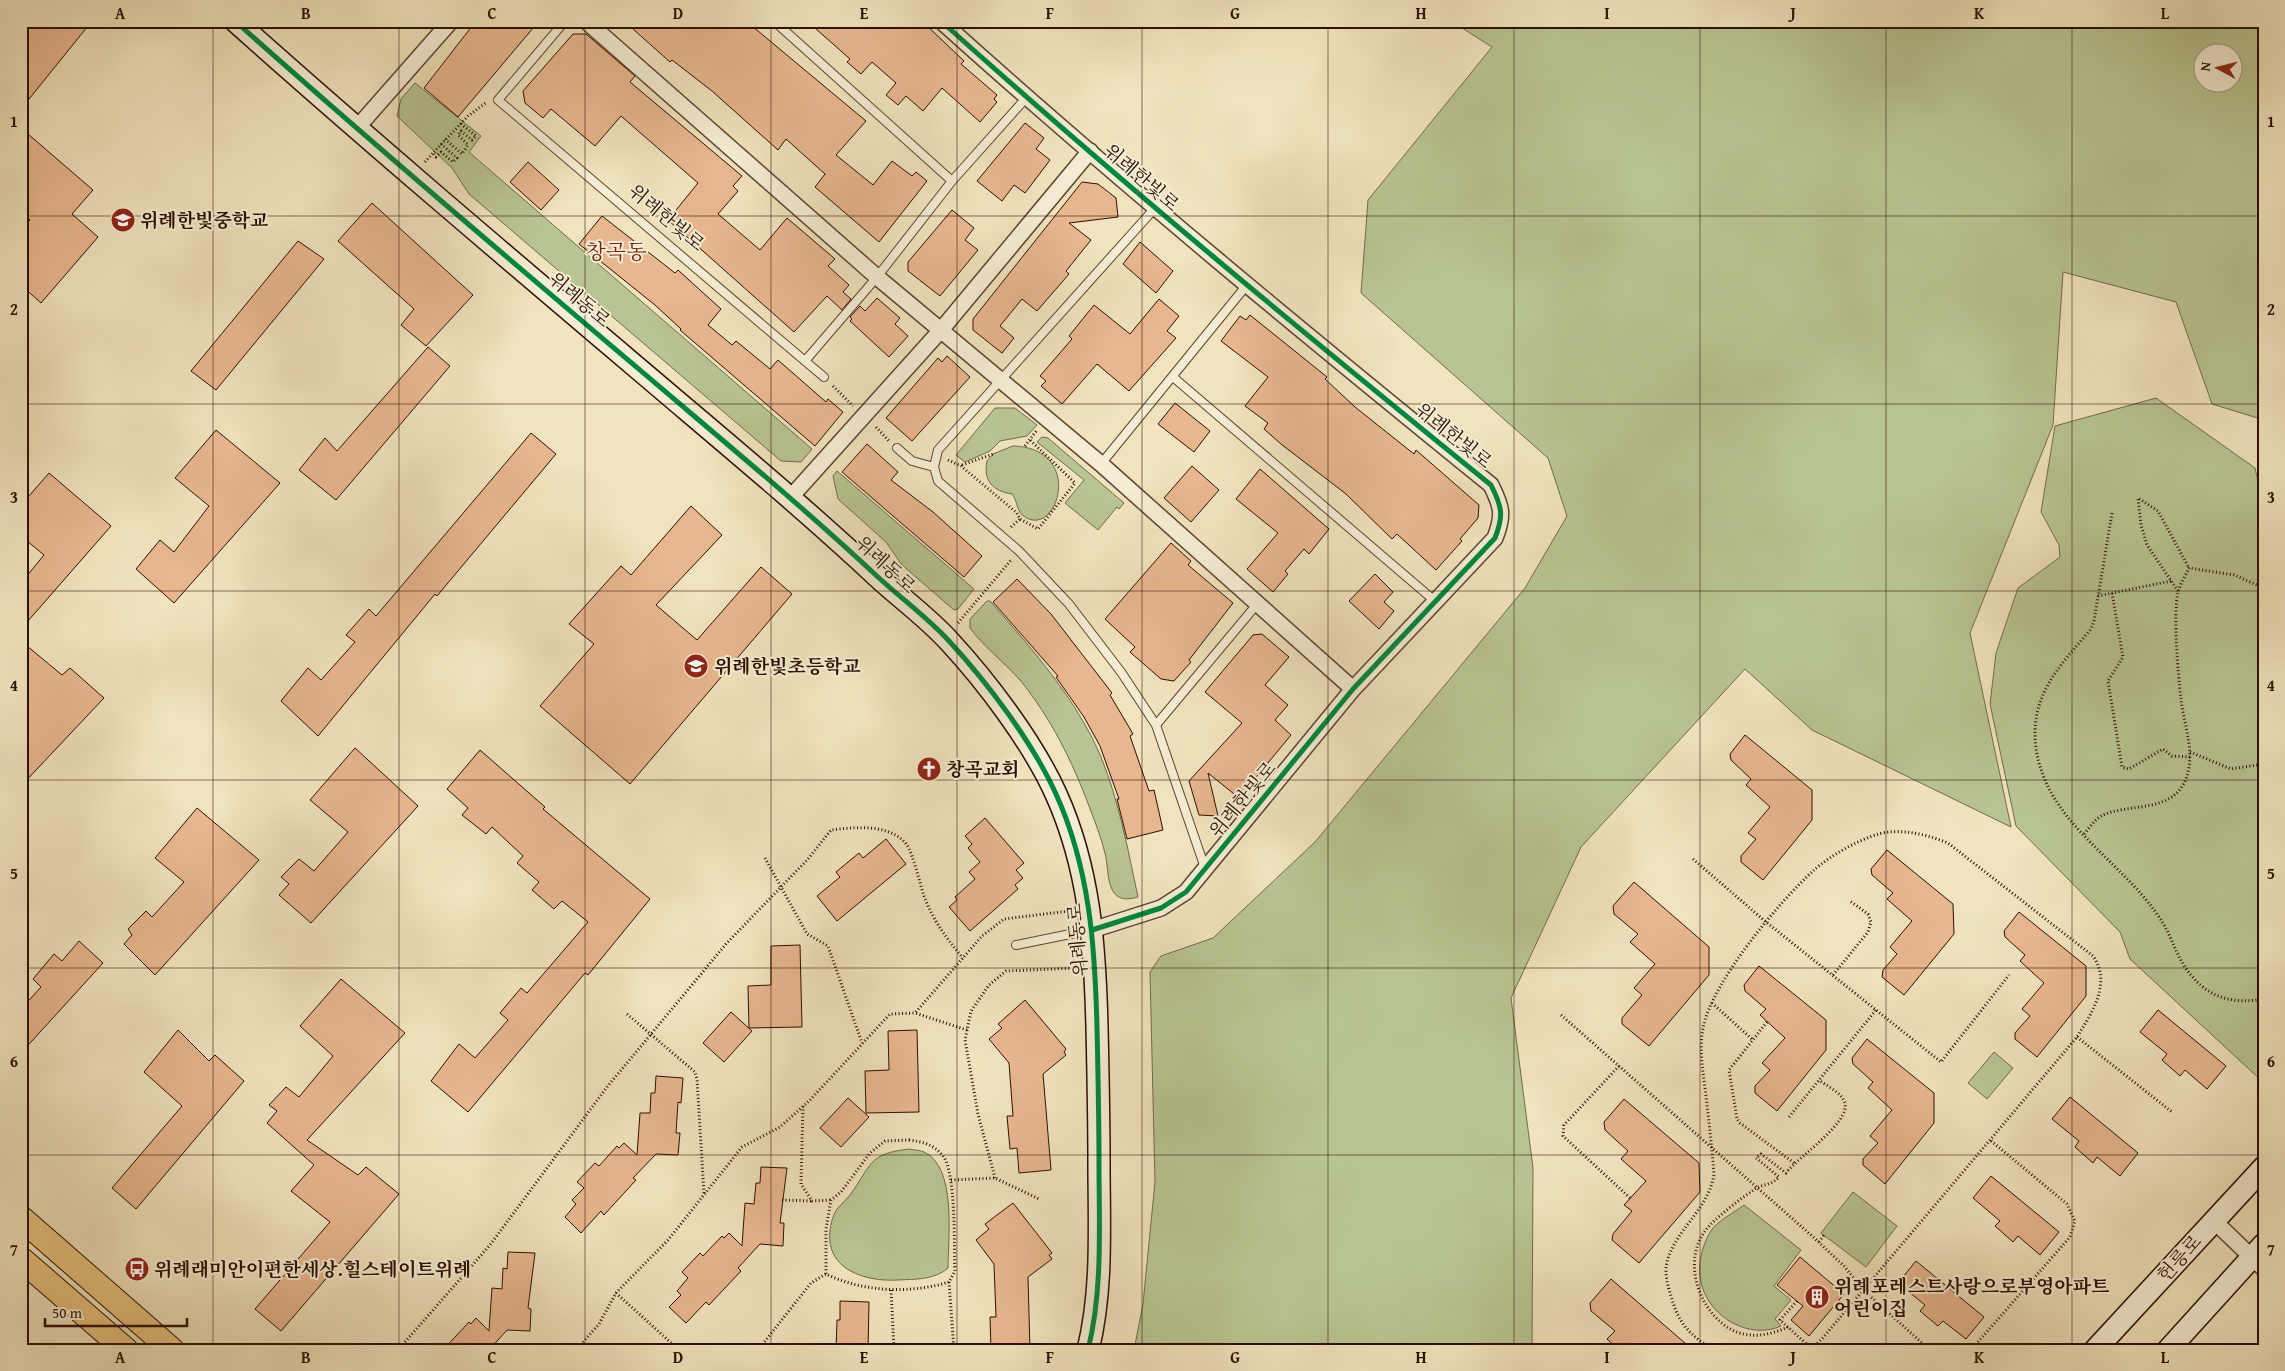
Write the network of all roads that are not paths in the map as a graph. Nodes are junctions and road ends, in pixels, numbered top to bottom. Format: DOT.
graph roads {
  1 [pos="235,21"];
  2 [pos="451,21"];
  3 [pos="565,21"];
  4 [pos="586,21"];
  5 [pos="774,21"];
  6 [pos="942,21"];
  7 [pos="1026,98"];
  8 [pos="356,129"];
  9 [pos="1090,151"];
  10 [pos="952,181"];
  11 [pos="1155,208"];
  12 [pos="877,277"];
  13 [pos="1246,286"];
  14 [pos="941,330"];
  15 [pos="805,361"];
  16 [pos="824,377"];
  17 [pos="1174,377"];
  18 [pos="1002,381"];
  19 [pos="897,448"];
  20 [pos="1101,464"];
  21 [pos="934,467"];
  22 [pos="790,498"];
  23 [pos="1436,602"];
  24 [pos="1258,603"];
  25 [pos="1353,689"];
  26 [pos="1156,725"];
  27 [pos="1205,868"];
  28 [pos="1092,930"];
  29 [pos="1016,945"];
  30 [pos="2264,1167"];
  31 [pos="21,1218"];
  32 [pos="2213,1220"];
  33 [pos="2260,1257"];
  34 [pos="21,1259"];
  35 [pos="126,1350"];
  36 [pos="172,1350"];
  37 [pos="1088,1350"];
  38 [pos="2095,1350"];
  39 [pos="2168,1350"];
  1 -- 8 [label="street, 위례동로"];
  2 -- 8 [label="street"];
  3 -- 15 [label="lane, 위례한빛로"];
  4 -- 12 [label="street"];
  5 -- 10 [label="lane"];
  6 -- 7 [label="street, 위례한빛로"];
  7 -- 9 [label="street, 위례한빛로"];
  7 -- 10 [label="lane"];
  8 -- 22 [label="street, 위례동로"];
  9 -- 11 [label="street, 위례한빛로"];
  9 -- 14 [label="street, 위례한빛로"];
  10 -- 12 [label="lane"];
  11 -- 13 [label="street, 위례한빛로"];
  11 -- 18 [label="lane, 위례한빛로"];
  12 -- 14 [label="street"];
  12 -- 15 [label="lane"];
  13 -- 17 [label="lane"];
  13 -- 23 [label="street, 위례한빛로"];
  14 -- 18 [label="street"];
  14 -- 22 [label="street, 위례한빛로"];
  15 -- 16 [label="lane, 위례한빛로"];
  17 -- 20 [label="lane"];
  17 -- 23 [label="lane"];
  18 -- 20 [label="street"];
  18 -- 21 [label="lane, 위례한빛로"];
  19 -- 21 [label="lane"];
  20 -- 24 [label="street"];
  21 -- 26 [label="lane, 위례한빛로"];
  22 -- 28 [label="street, 위례동로"];
  23 -- 25 [label="street, 위례한빛로"];
  24 -- 25 [label="street"];
  24 -- 26 [label="lane"];
  25 -- 27 [label="street, 위례한빛로"];
  26 -- 27 [label="lane, 위례한빛로"];
  27 -- 28 [label="street, 위례한빛로"];
  28 -- 29 [label="lane"];
  28 -- 37 [label="street, 위례동로"];
  30 -- 32 [label="street, 헌릉로"];
  31 -- 36 [label="main road"];
  32 -- 33 [label="street"];
  32 -- 38 [label="street, 헌릉로"];
  33 -- 39 [label="street"];
  34 -- 35 [label="main road"];
}
